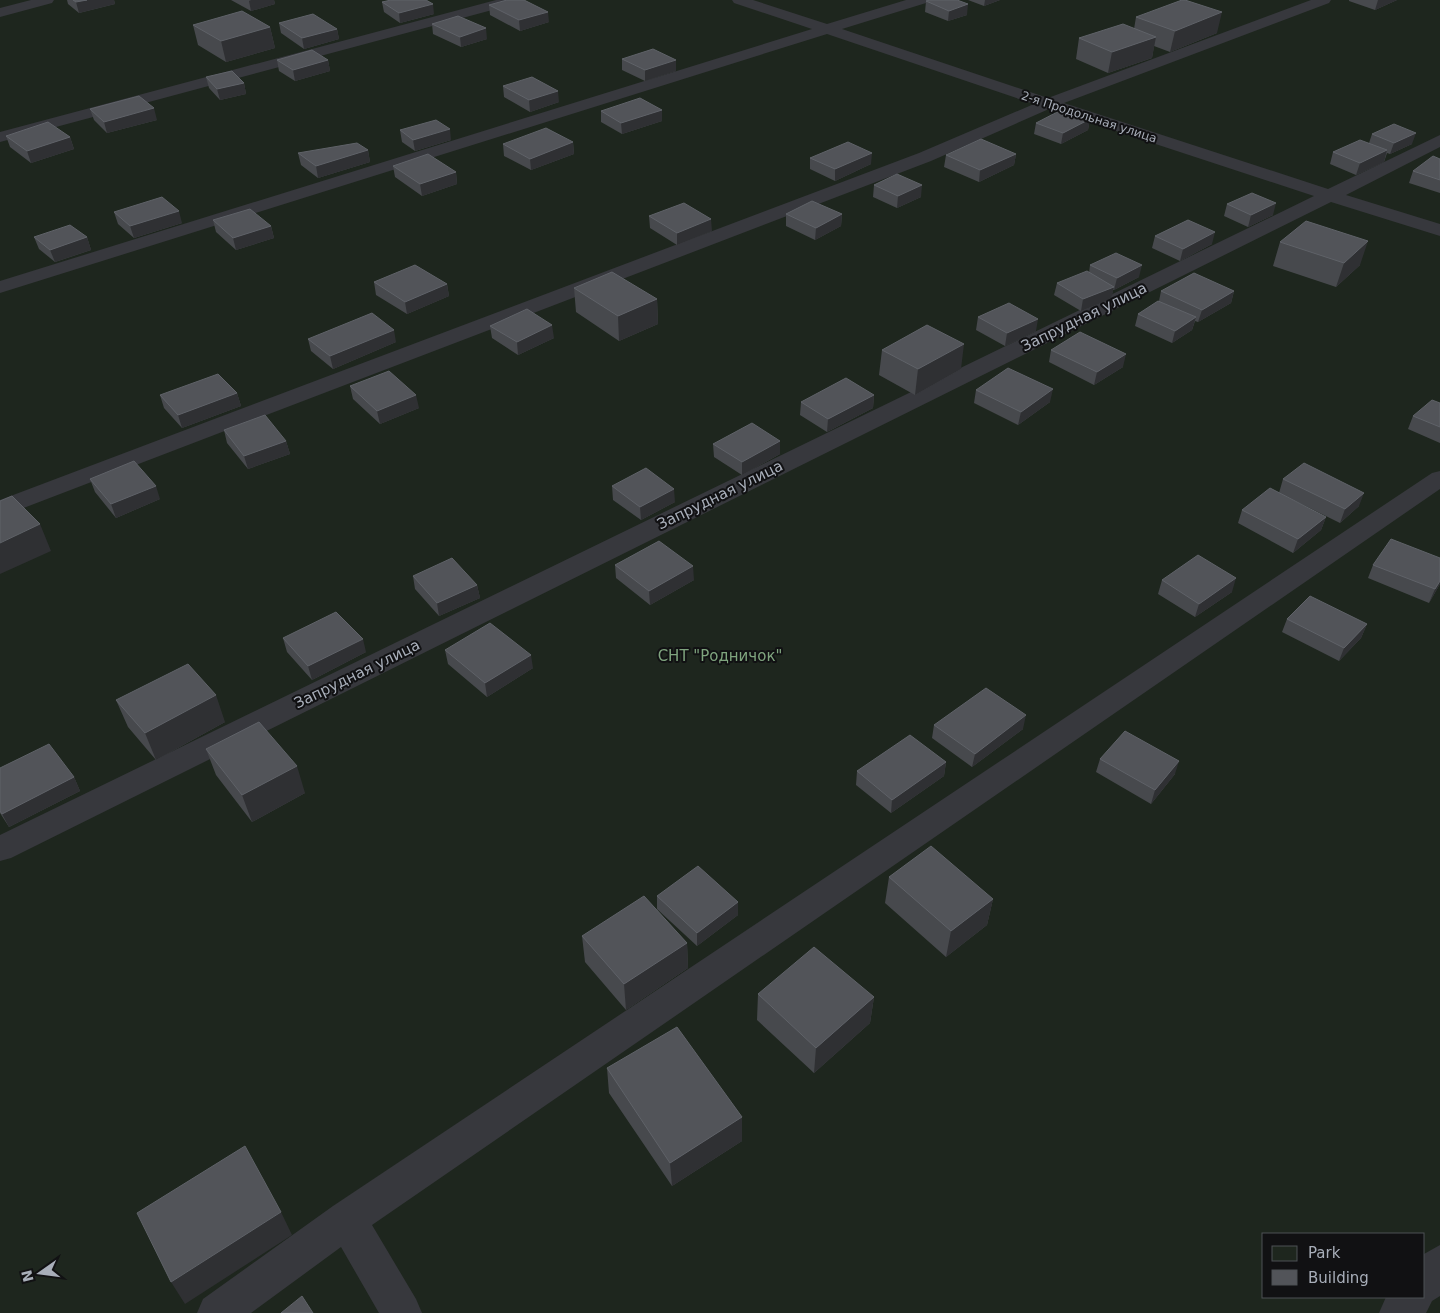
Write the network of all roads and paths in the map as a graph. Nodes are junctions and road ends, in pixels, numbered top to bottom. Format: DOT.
graph roads {
  1 [pos="47,0"];
  2 [pos="513,0"];
  3 [pos="739,0"];
  4 [pos="921,0"];
  5 [pos="1324,0"];
  6 [pos="0,12"];
  7 [pos="828,29"];
  8 [pos="1047,104"];
  9 [pos="0,137"];
  10 [pos="1440,140"];
  11 [pos="1329,196"];
  12 [pos="1440,230"];
  13 [pos="0,287"];
  14 [pos="1440,478"];
  15 [pos="0,509"];
  16 [pos="0,849"];
  17 [pos="347,1219"];
  18 [pos="1440,1265"];
  19 [pos="1425,1283"];
  20 [pos="1412,1298"];
  21 [pos="217,1313"];
  22 [pos="402,1313"];
  23 [pos="1399,1313"];
  1 -- 6 [label="lane"];
  2 -- 9 [label="lane"];
  3 -- 7 [label="lane, 2-я Продольная улица"];
  4 -- 7 [label="lane"];
  5 -- 8 [label="lane"];
  7 -- 8 [label="lane, 2-я Продольная улица"];
  7 -- 13 [label="lane"];
  8 -- 11 [label="lane, 2-я Продольная улица"];
  8 -- 15 [label="lane"];
  10 -- 11 [label="lane, Запрудная улица"];
  11 -- 12 [label="lane, 2-я Продольная улица"];
  11 -- 16 [label="lane, Запрудная улица"];
  14 -- 17 [label="lane"];
  17 -- 21 [label="lane"];
  17 -- 22 [label="lane"];
  18 -- 19 [label="lane"];
  20 -- 23 [label="lane"];
}
